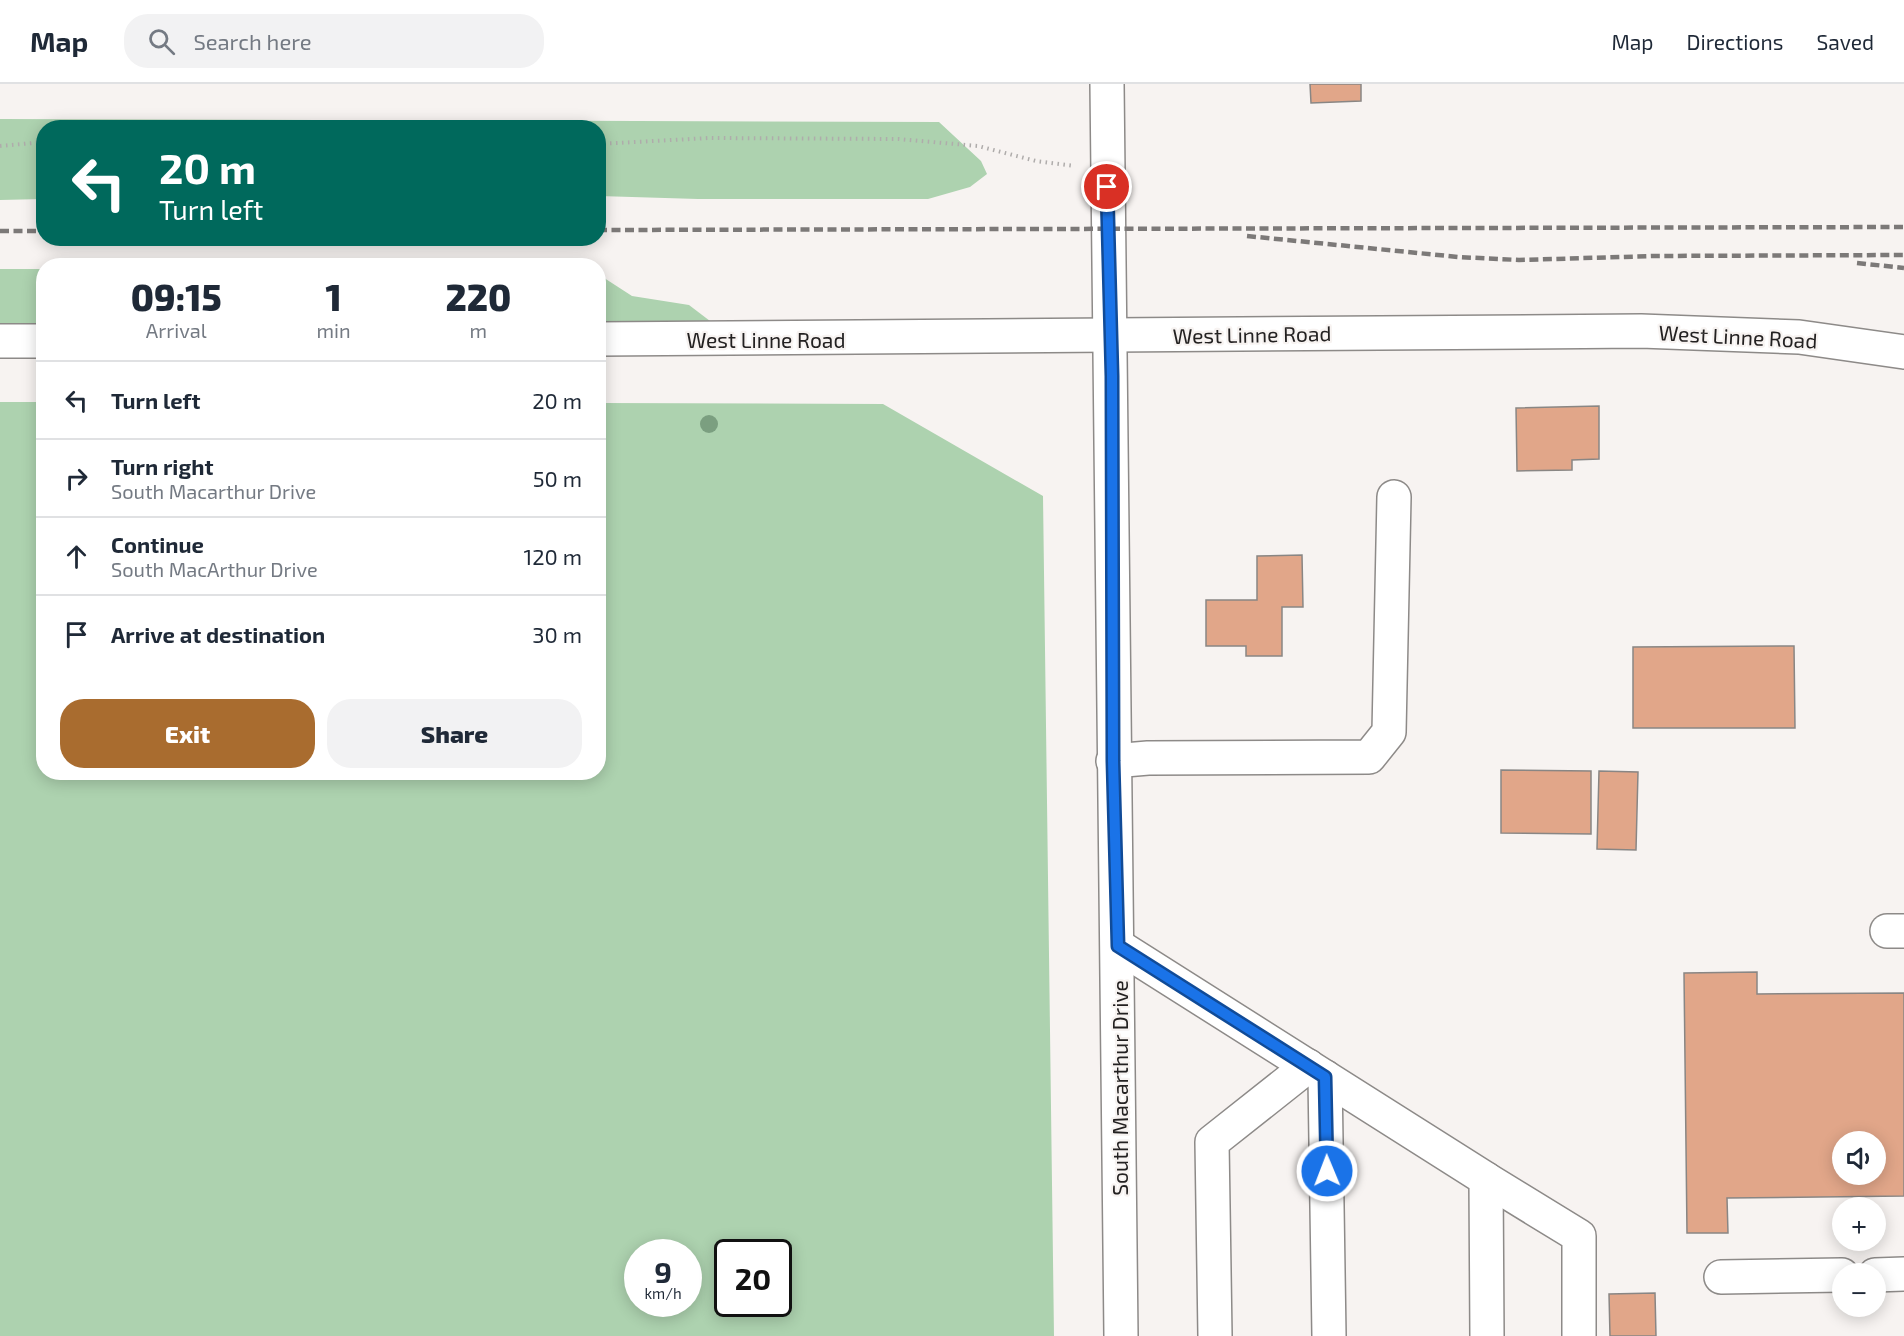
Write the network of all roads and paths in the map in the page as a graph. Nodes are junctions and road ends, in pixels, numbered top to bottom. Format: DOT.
graph roads {
  1 [pos="1107,84"];
  2 [pos="36,143"];
  3 [pos="606,144"];
  4 [pos="0,146"];
  5 [pos="1107,166"];
  6 [pos="1110,336"];
  7 [pos="606,339"];
  8 [pos="0,341"];
  9 [pos="36,341"];
  10 [pos="1904,352"];
  11 [pos="1394,497"];
  12 [pos="1113,761"];
  13 [pos="1118,946"];
  14 [pos="1316,1072"];
  15 [pos="1486,1179"];
  16 [pos="1904,1274"];
  17 [pos="1832,1275"];
  18 [pos="1886,1275"];
  19 [pos="1721,1277"];
  20 [pos="1121,1336"];
  21 [pos="1215,1336"];
  22 [pos="1329,1336"];
  23 [pos="1487,1336"];
  24 [pos="1580,1336"];
  1 -- 5 [label="street"];
  2 -- 4 [label="path"];
  3 -- 5 [label="path"];
  5 -- 6 [label="street"];
  6 -- 7 [label="street, West Linne Road"];
  6 -- 10 [label="street, West Linne Road"];
  6 -- 12 [label="street, South Macarthur Drive"];
  8 -- 9 [label="street"];
  11 -- 12 [label="street"];
  12 -- 13 [label="street, South Macarthur Drive"];
  13 -- 14 [label="street"];
  13 -- 20 [label="street, South Macarthur Drive"];
  14 -- 15 [label="street"];
  14 -- 21 [label="street"];
  14 -- 22 [label="street"];
  15 -- 23 [label="street"];
  15 -- 24 [label="street"];
  16 -- 18 [label="street"];
  17 -- 19 [label="street"];
}
